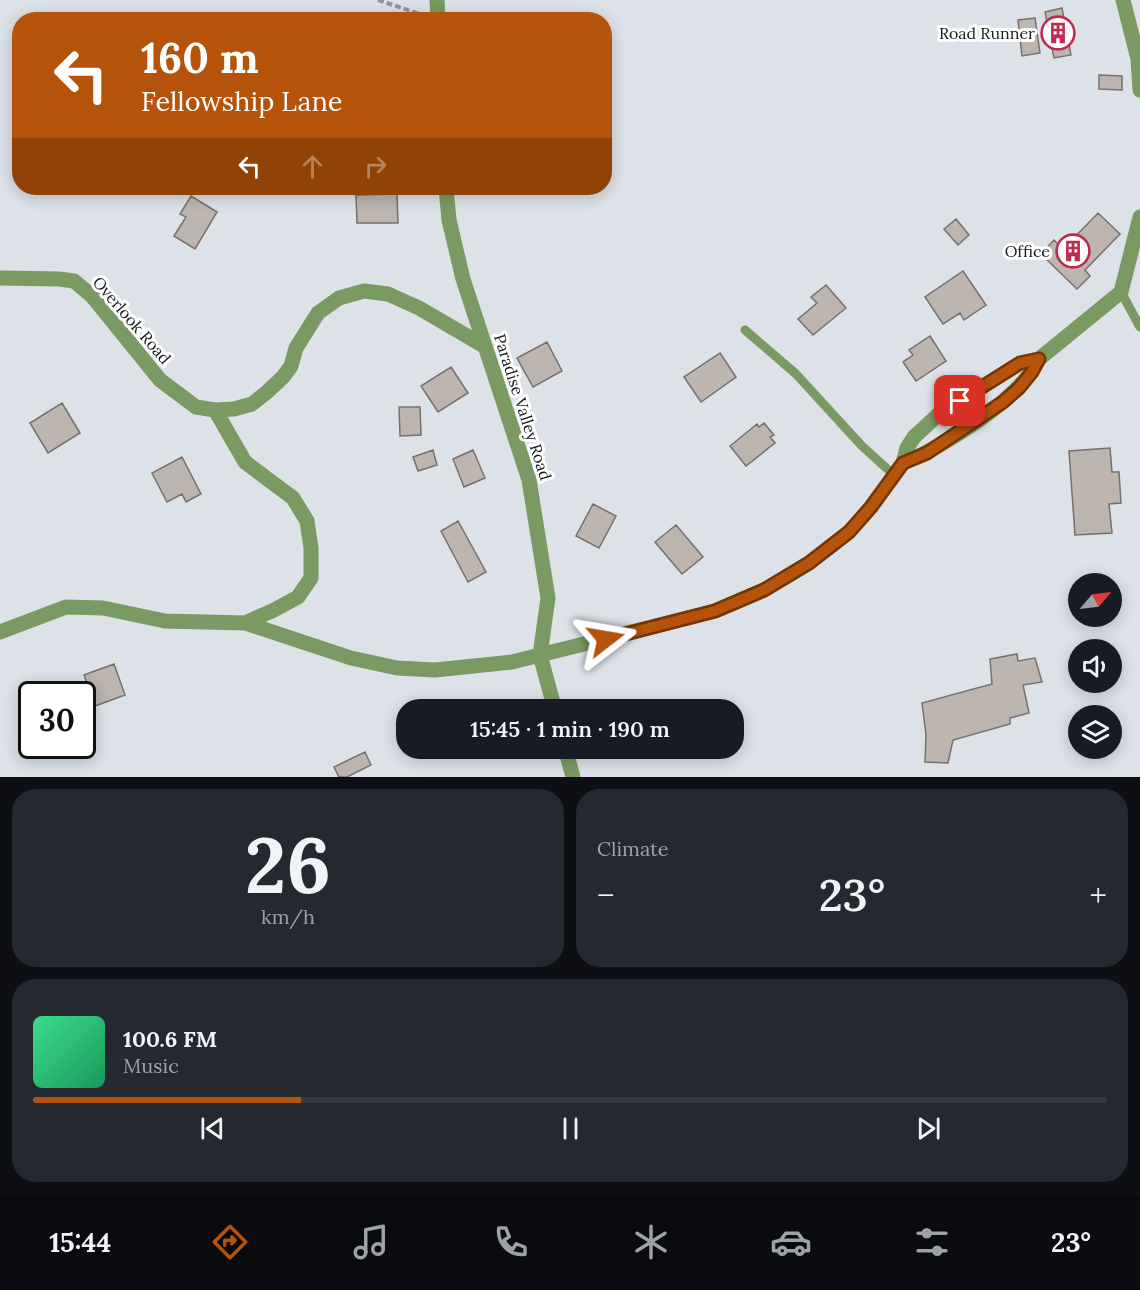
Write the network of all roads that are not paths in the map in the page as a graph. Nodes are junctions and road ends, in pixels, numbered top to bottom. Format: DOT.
graph roads {
  1 [pos="1123,0"];
  2 [pos="1140,90"];
  3 [pos="447,195"];
  4 [pos="1140,217"];
  5 [pos="0,278"];
  6 [pos="1121,292"];
  7 [pos="1140,327"];
  8 [pos="745,330"];
  9 [pos="484,346"];
  10 [pos="1039,359"];
  11 [pos="215,410"];
  12 [pos="899,469"];
  13 [pos="245,623"];
  14 [pos="0,632"];
  15 [pos="540,655"];
  16 [pos="552,699"];
  17 [pos="568,759"];
  18 [pos="573,777"];
  1 -- 2 [label="street"];
  3 -- 9 [label="street, Paradise Valley Road"];
  4 -- 6 [label="street"];
  5 -- 11 [label="street, Overlook Road"];
  6 -- 7 [label="lane"];
  6 -- 10 [label="street"];
  8 -- 12 [label="lane"];
  9 -- 11 [label="street, Overlook Road"];
  9 -- 15 [label="street, Paradise Valley Road"];
  10 -- 12 [label="street"];
  10 -- 12 [label="street"];
  11 -- 13 [label="street"];
  12 -- 15 [label="street"];
  13 -- 14 [label="street"];
  13 -- 15 [label="street"];
  15 -- 16 [label="street, Paradise Valley Road"];
  17 -- 18 [label="street"];
}
